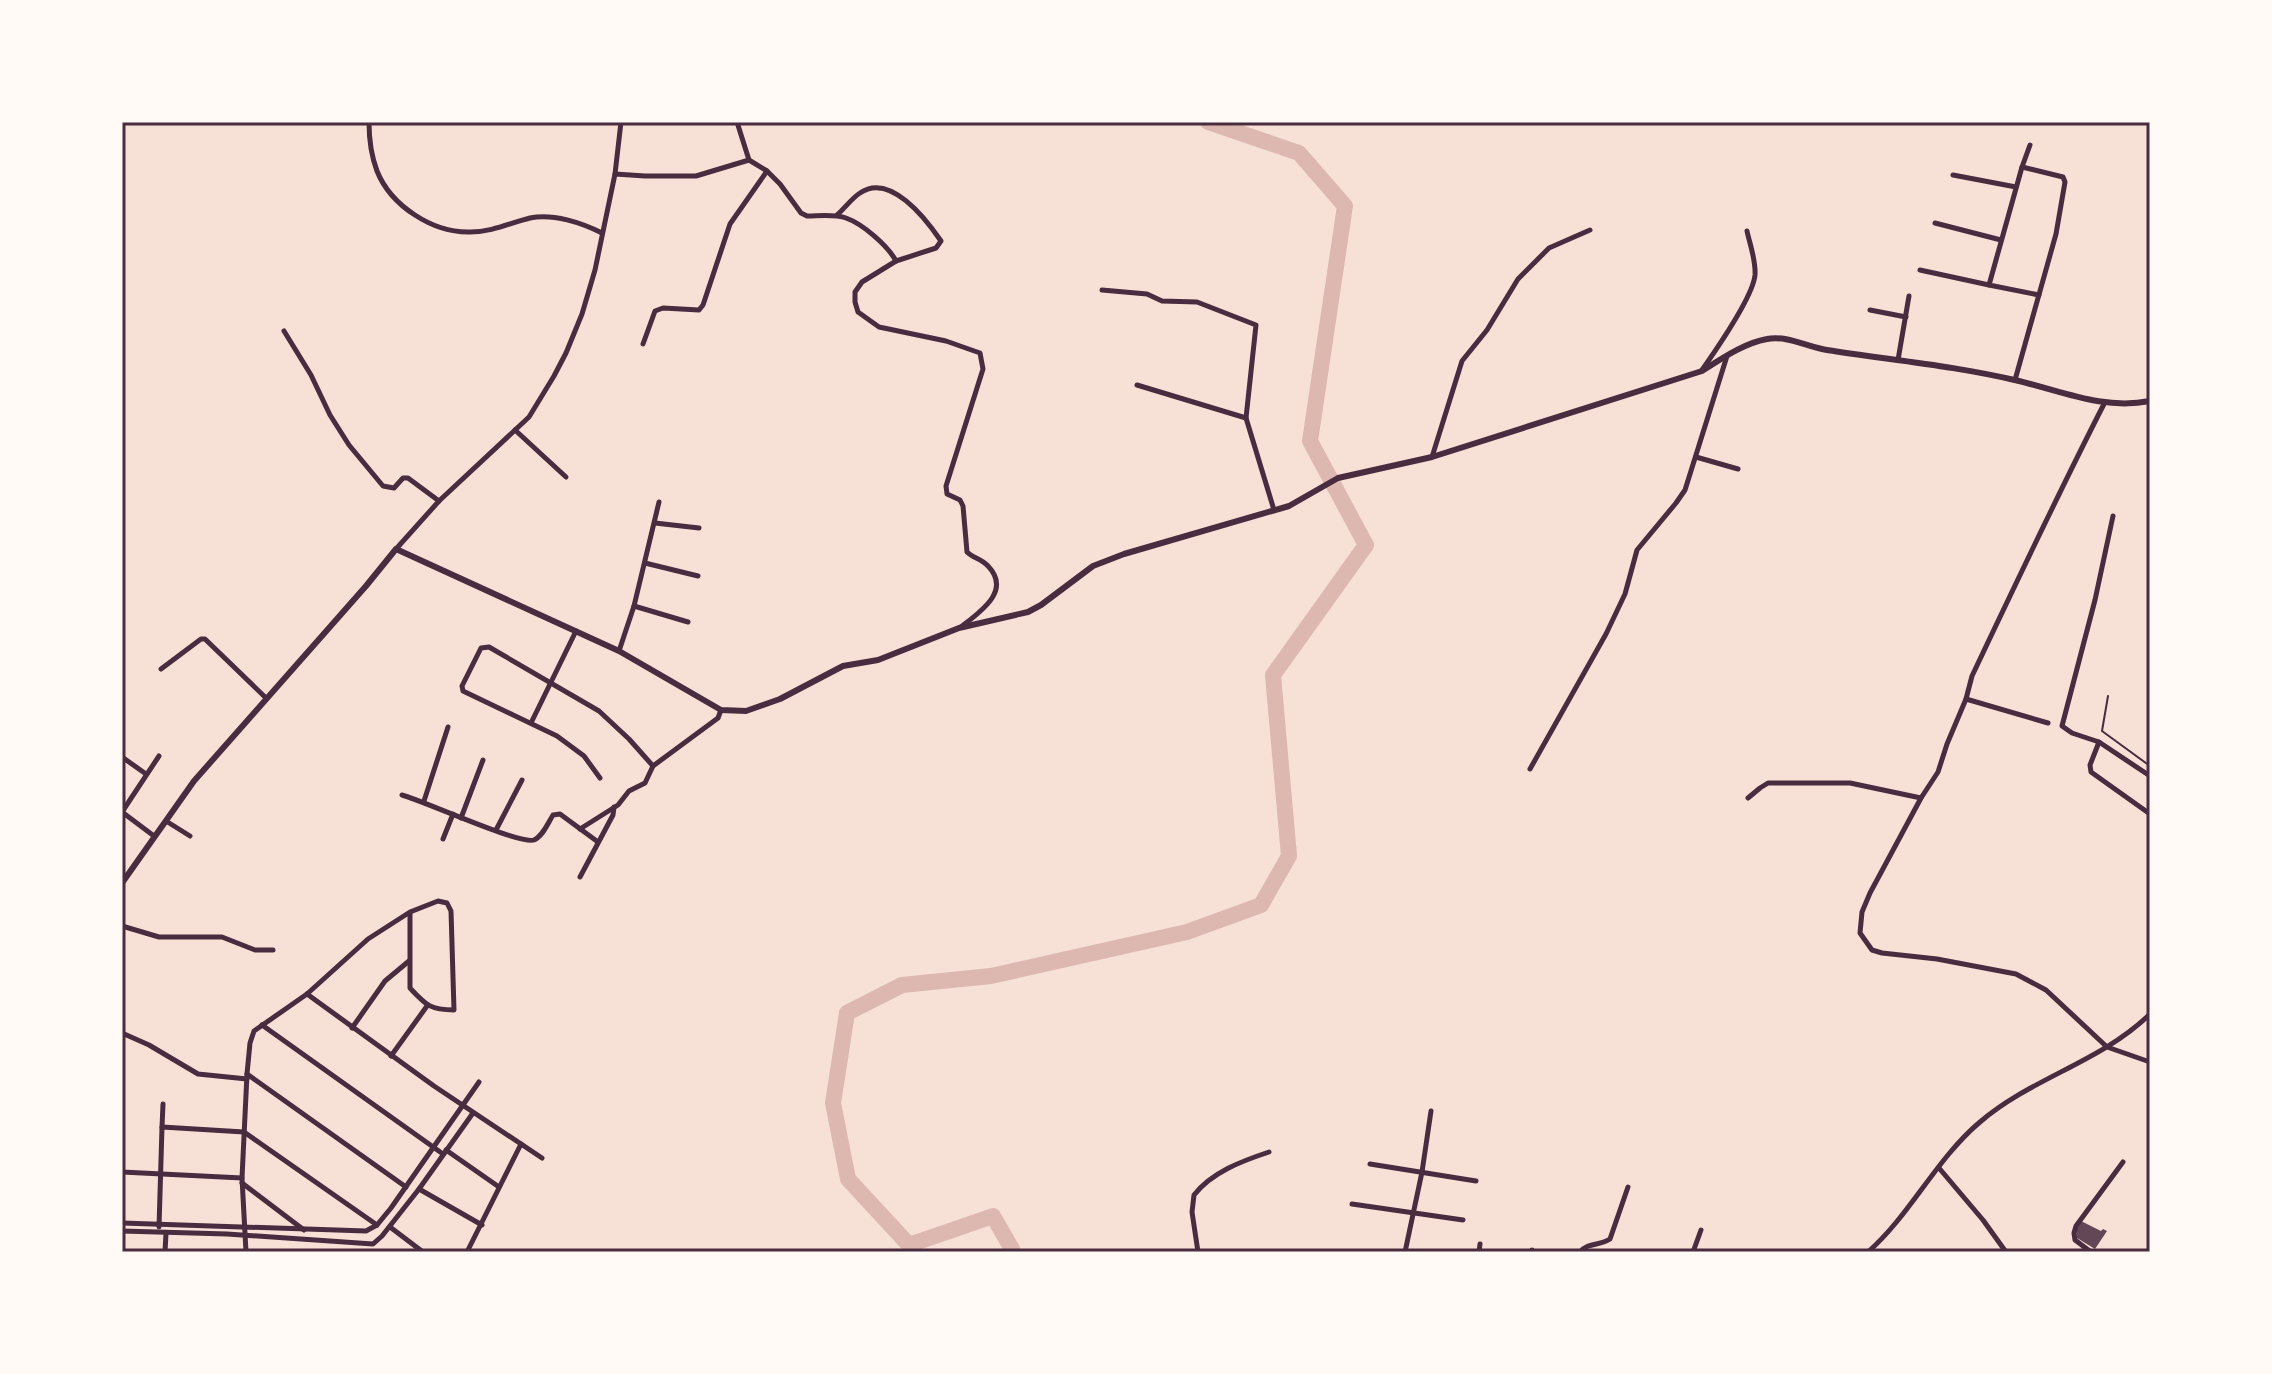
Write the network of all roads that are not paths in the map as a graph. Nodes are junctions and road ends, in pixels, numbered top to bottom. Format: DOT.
graph roads {
  1 [pos="369,122"];
  2 [pos="621,122"];
  3 [pos="737,122"];
  4 [pos="2030,145"];
  5 [pos="749,160"];
  6 [pos="2022,167"];
  7 [pos="767,171"];
  8 [pos="615,174"];
  9 [pos="1953,175"];
  10 [pos="2016,187"];
  11 [pos="836,216"];
  12 [pos="1935,223"];
  13 [pos="1590,230"];
  14 [pos="1747,231"];
  15 [pos="602,233"];
  16 [pos="2001,240"];
  17 [pos="896,261"];
  18 [pos="1920,270"];
  19 [pos="1989,285"];
  20 [pos="1102,290"];
  21 [pos="2039,295"];
  22 [pos="1909,296"];
  23 [pos="1870,310"];
  24 [pos="1906,317"];
  25 [pos="284,331"];
  26 [pos="643,344"];
  27 [pos="1727,355"];
  28 [pos="1898,360"];
  29 [pos="1702,371"];
  30 [pos="2015,380"];
  31 [pos="1137,385"];
  32 [pos="2150,401"];
  33 [pos="2104,404"];
  34 [pos="1246,418"];
  35 [pos="515,430"];
  36 [pos="1432,457"];
  37 [pos="1696,457"];
  38 [pos="1738,469"];
  39 [pos="566,477"];
  40 [pos="439,501"];
  41 [pos="659,502"];
  42 [pos="1274,510"];
  43 [pos="2113,516"];
  44 [pos="655,523"];
  45 [pos="699,528"];
  46 [pos="396,549"];
  47 [pos="645,563"];
  48 [pos="698,576"];
  49 [pos="634,606"];
  50 [pos="688,622"];
  51 [pos="959,628"];
  52 [pos="576,631"];
  53 [pos="619,651"];
  54 [pos="161,669"];
  55 [pos="550,684"];
  56 [pos="2108,696"];
  57 [pos="266,698"];
  58 [pos="1966,699"];
  59 [pos="721,710"];
  60 [pos="531,723"];
  61 [pos="2048,723"];
  62 [pos="448,727"];
  63 [pos="2099,742"];
  64 [pos="159,756"];
  65 [pos="122,757"];
  66 [pos="483,760"];
  67 [pos="653,766"];
  68 [pos="2150,766"];
  69 [pos="1530,769"];
  70 [pos="146,774"];
  71 [pos="2150,776"];
  72 [pos="600,778"];
  73 [pos="522,780"];
  74 [pos="402,795"];
  75 [pos="1748,798"];
  76 [pos="1921,798"];
  77 [pos="424,801"];
  78 [pos="614,807"];
  79 [pos="122,812"];
  80 [pos="453,814"];
  81 [pos="2150,814"];
  82 [pos="461,818"];
  83 [pos="166,821"];
  84 [pos="580,829"];
  85 [pos="496,830"];
  86 [pos="154,836"];
  87 [pos="190,836"];
  88 [pos="443,839"];
  89 [pos="598,842"];
  90 [pos="580,877"];
  91 [pos="122,883"];
  92 [pos="410,912"];
  93 [pos="122,926"];
  94 [pos="273,950"];
  95 [pos="410,960"];
  96 [pos="307,994"];
  97 [pos="427,1006"];
  98 [pos="2150,1014"];
  99 [pos="262,1025"];
  100 [pos="352,1028"];
  101 [pos="122,1033"];
  102 [pos="2107,1047"];
  103 [pos="391,1056"];
  104 [pos="2150,1062"];
  105 [pos="247,1077"];
  106 [pos="479,1082"];
  107 [pos="163,1104"];
  108 [pos="463,1106"];
  109 [pos="1431,1111"];
  110 [pos="473,1113"];
  111 [pos="162,1127"];
  112 [pos="244,1132"];
  113 [pos="521,1144"];
  114 [pos="433,1147"];
  115 [pos="444,1152"];
  116 [pos="1269,1152"];
  117 [pos="542,1158"];
  118 [pos="2123,1162"];
  119 [pos="1370,1164"];
  120 [pos="1939,1168"];
  121 [pos="122,1172"];
  122 [pos="1422,1172"];
  123 [pos="159,1175"];
  124 [pos="242,1181"];
  125 [pos="1476,1181"];
  126 [pos="406,1187"];
  127 [pos="499,1187"];
  128 [pos="1628,1187"];
  129 [pos="419,1189"];
  130 [pos="1352,1204"];
  131 [pos="1412,1213"];
  132 [pos="1463,1220"];
  133 [pos="122,1223"];
  134 [pos="377,1225"];
  135 [pos="482,1225"];
  136 [pos="245,1227"];
  137 [pos="390,1227"];
  138 [pos="162,1230"];
  139 [pos="1701,1230"];
  140 [pos="122,1231"];
  141 [pos="305,1231"];
  142 [pos="246,1236"];
  143 [pos="373,1244"];
  144 [pos="1480,1244"];
  145 [pos="165,1252"];
  146 [pos="246,1252"];
  147 [pos="368,1252"];
  148 [pos="423,1252"];
  149 [pos="467,1252"];
  150 [pos="1198,1252"];
  151 [pos="1405,1252"];
  152 [pos="1479,1252"];
  153 [pos="1580,1252"];
  154 [pos="1693,1252"];
  155 [pos="1868,1252"];
  156 [pos="2006,1252"];
  157 [pos="2091,1252"];
  1 -- 15 [label="street"];
  2 -- 8 [label="street"];
  3 -- 5 [label="street"];
  4 -- 6 [label="street"];
  5 -- 7 [label="street"];
  5 -- 8 [label="street"];
  6 -- 10 [label="street"];
  6 -- 21 [label="street"];
  7 -- 11 [label="street"];
  7 -- 26 [label="street"];
  8 -- 15 [label="street"];
  9 -- 10 [label="street"];
  10 -- 16 [label="street"];
  11 -- 17 [label="street"];
  11 -- 17 [label="street"];
  12 -- 16 [label="street"];
  13 -- 36 [label="street"];
  14 -- 29 [label="street"];
  15 -- 35 [label="street"];
  16 -- 19 [label="street"];
  17 -- 51 [label="street"];
  18 -- 19 [label="street"];
  19 -- 21 [label="street"];
  20 -- 34 [label="street"];
  21 -- 30 [label="street"];
  22 -- 24 [label="street"];
  23 -- 24 [label="street"];
  24 -- 28 [label="street"];
  25 -- 40 [label="street"];
  27 -- 28 [label="street"];
  27 -- 29 [label="street"];
  27 -- 37 [label="street"];
  28 -- 30 [label="street"];
  29 -- 36 [label="street"];
  30 -- 33 [label="street"];
  31 -- 34 [label="street"];
  32 -- 33 [label="street"];
  33 -- 58 [label="street"];
  34 -- 42 [label="street"];
  35 -- 39 [label="street"];
  35 -- 40 [label="street"];
  36 -- 42 [label="street"];
  37 -- 38 [label="street"];
  37 -- 69 [label="street"];
  40 -- 46 [label="street"];
  41 -- 44 [label="street"];
  42 -- 51 [label="street"];
  43 -- 63 [label="street"];
  44 -- 45 [label="street"];
  44 -- 47 [label="street"];
  46 -- 52 [label="street"];
  46 -- 57 [label="street"];
  47 -- 48 [label="street"];
  47 -- 49 [label="street"];
  49 -- 50 [label="street"];
  49 -- 53 [label="street"];
  51 -- 59 [label="street"];
  52 -- 53 [label="street"];
  52 -- 55 [label="street"];
  53 -- 59 [label="street"];
  54 -- 57 [label="street"];
  55 -- 60 [label="street"];
  55 -- 60 [label="street"];
  55 -- 67 [label="street"];
  56 -- 68 [label="lane"];
  57 -- 83 [label="street"];
  58 -- 61 [label="street"];
  58 -- 76 [label="street"];
  59 -- 67 [label="street"];
  60 -- 72 [label="street"];
  62 -- 77 [label="street"];
  63 -- 71 [label="street"];
  63 -- 81 [label="street"];
  64 -- 70 [label="street"];
  65 -- 70 [label="street"];
  66 -- 82 [label="street"];
  67 -- 78 [label="street"];
  70 -- 79 [label="street"];
  73 -- 85 [label="street"];
  74 -- 77 [label="street"];
  75 -- 76 [label="street"];
  76 -- 102 [label="street"];
  77 -- 80 [label="street"];
  78 -- 84 [label="street"];
  78 -- 89 [label="street"];
  79 -- 86 [label="street"];
  80 -- 82 [label="street"];
  80 -- 88 [label="street"];
  82 -- 85 [label="street"];
  83 -- 86 [label="street"];
  83 -- 87 [label="street"];
  84 -- 85 [label="street"];
  84 -- 89 [label="street"];
  86 -- 91 [label="street"];
  89 -- 90 [label="street"];
  92 -- 95 [label="street"];
  92 -- 96 [label="street"];
  92 -- 97 [label="street"];
  93 -- 94 [label="street"];
  95 -- 97 [label="street"];
  95 -- 100 [label="street"];
  96 -- 99 [label="street"];
  96 -- 100 [label="street"];
  97 -- 103 [label="street"];
  98 -- 102 [label="street"];
  99 -- 105 [label="street"];
  99 -- 114 [label="street"];
  100 -- 103 [label="street"];
  101 -- 105 [label="street"];
  102 -- 104 [label="street"];
  102 -- 120 [label="street"];
  103 -- 108 [label="street"];
  105 -- 112 [label="street"];
  105 -- 126 [label="street"];
  106 -- 108 [label="street"];
  107 -- 111 [label="street"];
  108 -- 110 [label="street"];
  108 -- 114 [label="street"];
  109 -- 122 [label="street"];
  110 -- 113 [label="street"];
  110 -- 115 [label="street"];
  111 -- 112 [label="street"];
  111 -- 123 [label="street"];
  112 -- 124 [label="street"];
  112 -- 134 [label="street"];
  113 -- 117 [label="street"];
  113 -- 127 [label="street"];
  114 -- 115 [label="street"];
  114 -- 126 [label="street"];
  115 -- 127 [label="street"];
  115 -- 129 [label="street"];
  116 -- 150 [label="street"];
  118 -- 157 [label="street"];
  119 -- 122 [label="street"];
  120 -- 155 [label="street"];
  120 -- 156 [label="street"];
  121 -- 123 [label="street"];
  122 -- 125 [label="street"];
  122 -- 131 [label="street"];
  123 -- 124 [label="street"];
  123 -- 138 [label="street"];
  124 -- 136 [label="street"];
  124 -- 141 [label="street"];
  126 -- 134 [label="street"];
  127 -- 135 [label="street"];
  128 -- 153 [label="street"];
  129 -- 135 [label="street"];
  129 -- 137 [label="street"];
  130 -- 131 [label="street"];
  131 -- 132 [label="street"];
  131 -- 151 [label="street"];
  133 -- 138 [label="street"];
  134 -- 141 [label="street"];
  135 -- 149 [label="street"];
  136 -- 138 [label="street"];
  136 -- 141 [label="street"];
  136 -- 142 [label="street"];
  137 -- 143 [label="street"];
  137 -- 148 [label="street"];
  138 -- 140 [label="street"];
  138 -- 142 [label="street"];
  138 -- 145 [label="street"];
  139 -- 154 [label="street"];
  142 -- 143 [label="street"];
  142 -- 146 [label="street"];
  143 -- 147 [label="street"];
  144 -- 152 [label="street"];
}
